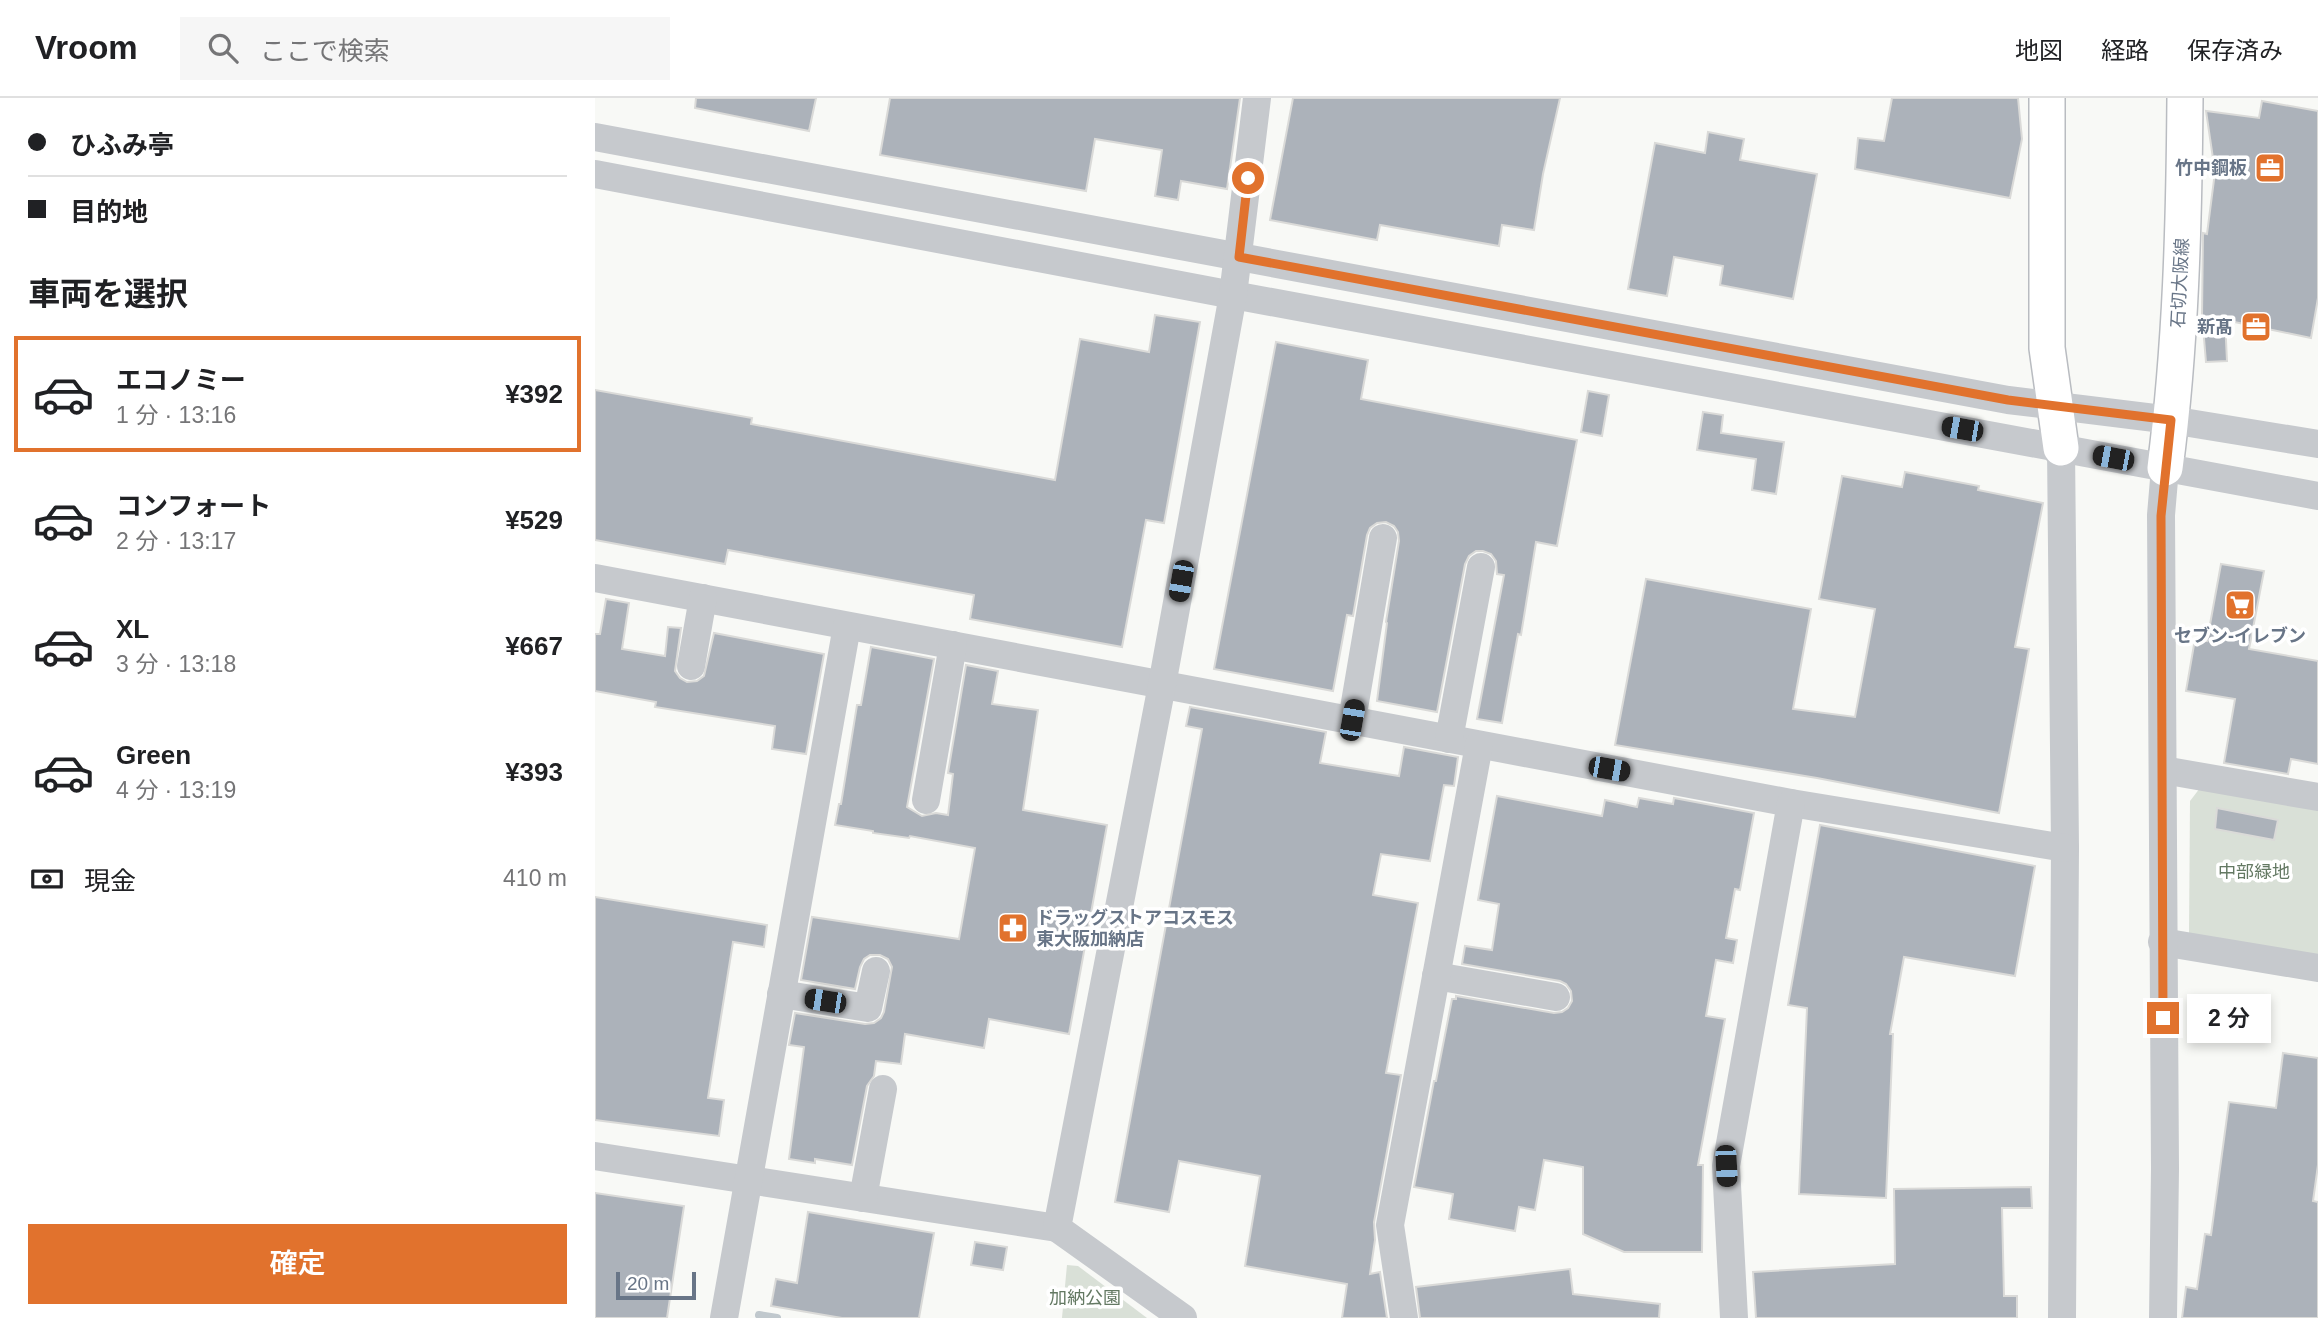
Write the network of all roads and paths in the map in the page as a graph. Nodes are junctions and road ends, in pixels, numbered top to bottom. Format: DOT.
graph roads {
  1 [pos="1257,98"];
  2 [pos="2047,98"];
  3 [pos="2185,98"];
  4 [pos="595,137"];
  5 [pos="595,174"];
  6 [pos="1239,257"];
  7 [pos="1233,295"];
  8 [pos="2054,407"];
  9 [pos="2171,420"];
  10 [pos="2318,444"];
  11 [pos="2061,448"];
  12 [pos="2165,468"];
  13 [pos="2318,496"];
  14 [pos="1383,538"];
  15 [pos="1481,568"];
  16 [pos="595,578"];
  17 [pos="703,598"];
  18 [pos="847,625"];
  19 [pos="953,645"];
  20 [pos="691,666"];
  21 [pos="1162,685"];
  22 [pos="1352,720"];
  23 [pos="1449,739"];
  24 [pos="1479,745"];
  25 [pos="2163,770"];
  26 [pos="2318,797"];
  27 [pos="926,800"];
  28 [pos="1791,803"];
  29 [pos="2065,848"];
  30 [pos="2162,942"];
  31 [pos="2318,968"];
  32 [pos="876,971"];
  33 [pos="1436,976"];
  34 [pos="781,994"];
  35 [pos="1556,997"];
  36 [pos="883,1089"];
  37 [pos="595,1156"];
  38 [pos="747,1180"];
  39 [pos="863,1198"];
  40 [pos="1057,1228"];
  41 [pos="724,1318"];
  42 [pos="1183,1318"];
  43 [pos="1403,1318"];
  44 [pos="1734,1318"];
  45 [pos="2062,1318"];
  46 [pos="2163,1318"];
  1 -- 6 [label="street"];
  2 -- 8 [label="main road"];
  3 -- 9 [label="main road, 石切大阪線"];
  4 -- 6 [label="street"];
  5 -- 7 [label="street"];
  6 -- 7 [label="street"];
  6 -- 8 [label="street"];
  7 -- 11 [label="street"];
  7 -- 21 [label="street"];
  8 -- 9 [label="street"];
  8 -- 11 [label="main road"];
  9 -- 10 [label="street"];
  9 -- 12 [label="main road, 石切大阪線"];
  11 -- 12 [label="street"];
  11 -- 29 [label="street"];
  12 -- 13 [label="street"];
  12 -- 25 [label="street"];
  14 -- 22 [label="street"];
  15 -- 23 [label="street"];
  16 -- 17 [label="street"];
  17 -- 18 [label="street"];
  17 -- 20 [label="street"];
  18 -- 19 [label="street"];
  18 -- 34 [label="street"];
  19 -- 21 [label="street"];
  19 -- 27 [label="street"];
  21 -- 22 [label="street"];
  21 -- 40 [label="street"];
  22 -- 23 [label="street"];
  23 -- 24 [label="street"];
  24 -- 28 [label="street"];
  24 -- 33 [label="street"];
  25 -- 26 [label="street"];
  25 -- 30 [label="street"];
  28 -- 29 [label="street"];
  28 -- 44 [label="street"];
  29 -- 45 [label="street"];
  30 -- 31 [label="street"];
  30 -- 46 [label="street"];
  32 -- 34 [label="street"];
  33 -- 35 [label="street"];
  33 -- 43 [label="street"];
  34 -- 38 [label="street"];
  36 -- 39 [label="street"];
  37 -- 38 [label="street"];
  38 -- 39 [label="street"];
  38 -- 41 [label="street"];
  39 -- 40 [label="street"];
  40 -- 42 [label="street"];
}
